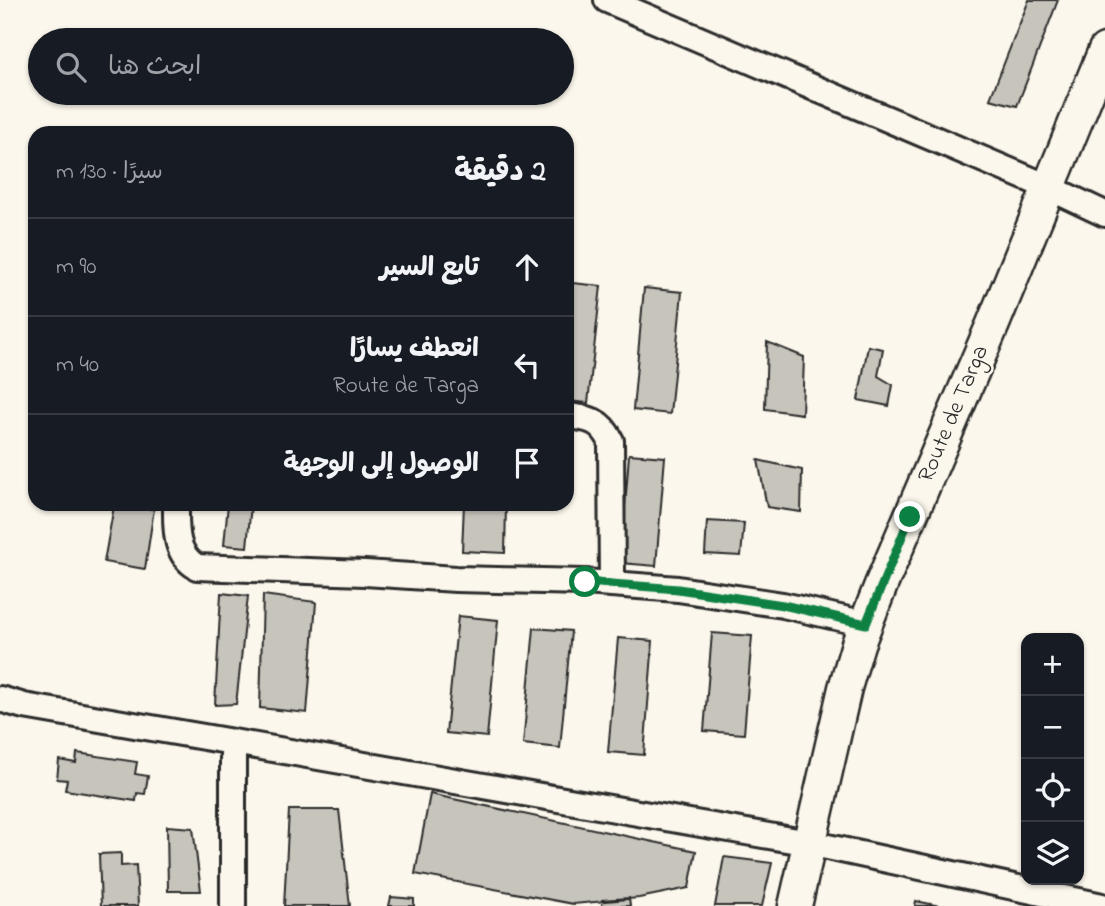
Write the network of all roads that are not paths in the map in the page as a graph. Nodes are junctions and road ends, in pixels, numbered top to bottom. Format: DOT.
graph roads {
  1 [pos="607,0"];
  2 [pos="1105,50"];
  3 [pos="1048,187"];
  4 [pos="1105,214"];
  5 [pos="574,417"];
  6 [pos="176,511"];
  7 [pos="612,584"];
  8 [pos="866,624"];
  9 [pos="0,699"];
  10 [pos="233,742"];
  11 [pos="809,843"];
  12 [pos="233,906"];
  13 [pos="795,906"];
  14 [pos="1102,906"];
  1 -- 3 [label="street"];
  2 -- 3 [label="main road, Route de Targa"];
  3 -- 4 [label="street"];
  3 -- 8 [label="main road, Route de Targa"];
  5 -- 7 [label="street"];
  6 -- 7 [label="street"];
  7 -- 8 [label="street"];
  8 -- 11 [label="main road, Route de Targa"];
  9 -- 10 [label="street"];
  10 -- 11 [label="street"];
  10 -- 12 [label="street"];
  11 -- 13 [label="main road, Route de Targa"];
  11 -- 14 [label="street"];
}
